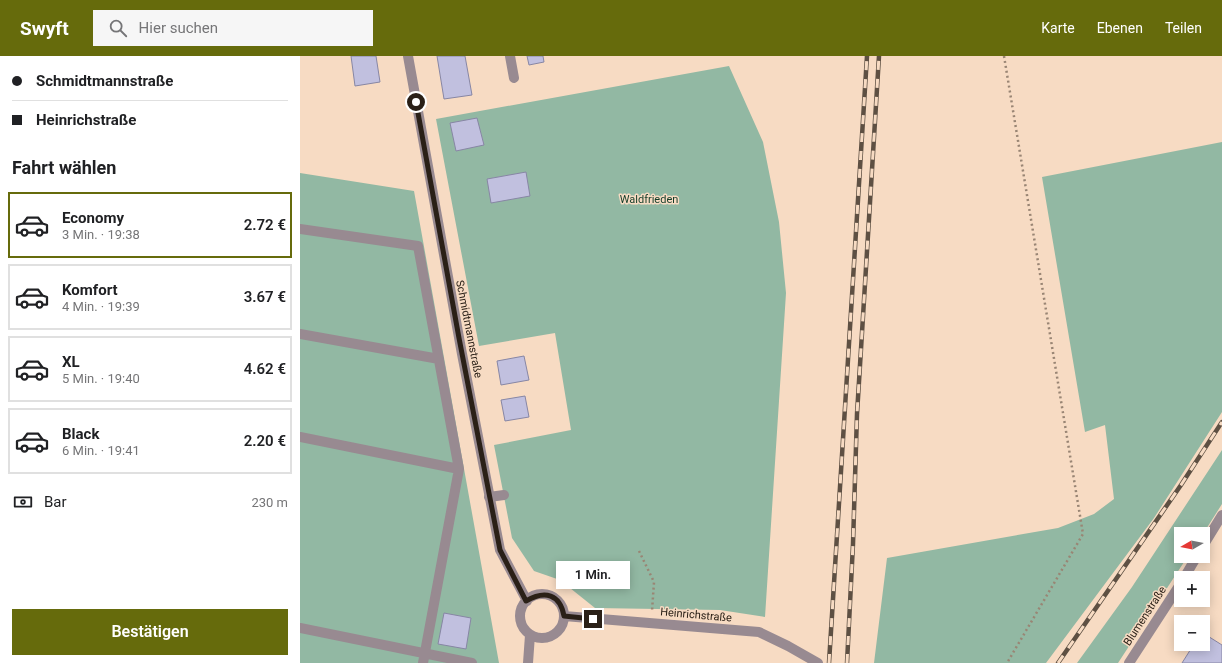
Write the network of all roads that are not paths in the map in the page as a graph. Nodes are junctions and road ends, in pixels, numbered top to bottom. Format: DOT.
graph roads {
  1 [pos="408,56"];
  2 [pos="510,56"];
  3 [pos="514,78"];
  4 [pos="300,229"];
  5 [pos="300,334"];
  6 [pos="439,359"];
  7 [pos="300,437"];
  8 [pos="460,469"];
  9 [pos="504,495"];
  10 [pos="489,497"];
  11 [pos="1222,514"];
  12 [pos="1210,534"];
  13 [pos="1174,594"];
  14 [pos="526,601"];
  15 [pos="564,616"];
  16 [pos="300,628"];
  17 [pos="530,635"];
  18 [pos="424,658"];
  19 [pos="472,663"];
  20 [pos="528,663"];
  21 [pos="818,663"];
  22 [pos="1129,663"];
  1 -- 10 [label="street, Schmidtmannstraße"];
  2 -- 3 [label="street"];
  4 -- 6 [label="street"];
  5 -- 6 [label="street"];
  6 -- 8 [label="street"];
  7 -- 8 [label="street"];
  8 -- 18 [label="street"];
  9 -- 10 [label="street"];
  10 -- 14 [label="street, Schmidtmannstraße"];
  11 -- 12 [label="street"];
  13 -- 22 [label="street, Blumenstraße"];
  14 -- 15 [label="street"];
  14 -- 17 [label="street"];
  15 -- 17 [label="street"];
  15 -- 21 [label="street, Heinrichstraße"];
  16 -- 18 [label="street"];
  17 -- 20 [label="street"];
  18 -- 19 [label="street"];
}
